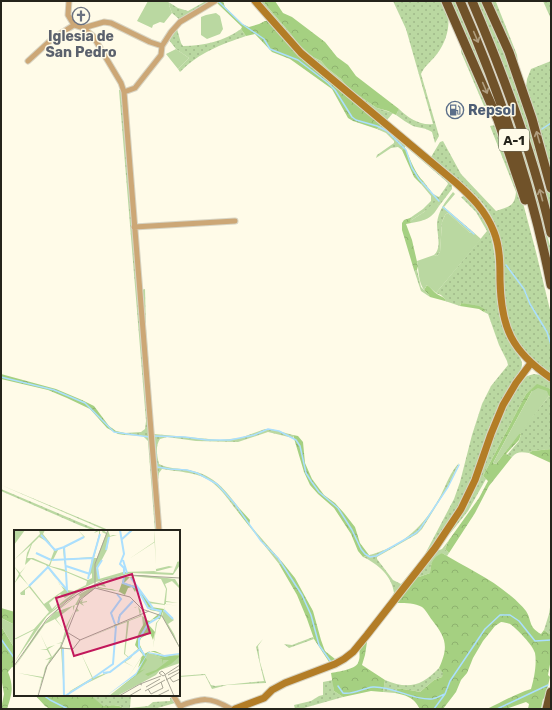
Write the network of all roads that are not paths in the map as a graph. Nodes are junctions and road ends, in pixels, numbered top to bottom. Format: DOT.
graph roads {
  1 [pos="69,1"];
  2 [pos="215,1"];
  3 [pos="255,1"];
  4 [pos="446,1"];
  5 [pos="460,1"];
  6 [pos="472,1"];
  7 [pos="486,1"];
  8 [pos="74,25"];
  9 [pos="83,28"];
  10 [pos="162,46"];
  11 [pos="28,61"];
  12 [pos="124,92"];
  13 [pos="551,188"];
  14 [pos="235,221"];
  15 [pos="134,227"];
  16 [pos="551,233"];
  17 [pos="546,263"];
  18 [pos="551,285"];
  19 [pos="531,363"];
  20 [pos="551,378"];
  21 [pos="160,530"];
  22 [pos="551,692"];
  23 [pos="174,696"];
  24 [pos="180,708"];
  25 [pos="231,709"];
  26 [pos="235,709"];
  27 [pos="547,709"];
  1 -- 8 [label="street"];
  2 -- 10 [label="street"];
  3 -- 19 [label="street"];
  4 -- 17 [label="highway, one-way"];
  5 -- 17 [label="highway, A-1, one-way"];
  16 -- 6 [label="highway, A-1, one-way"];
  13 -- 7 [label="highway, one-way"];
  8 -- 9 [label="street"];
  8 -- 11 [label="street"];
  9 -- 10 [label="street"];
  9 -- 12 [label="street"];
  10 -- 12 [label="street"];
  12 -- 15 [label="street"];
  14 -- 15 [label="street"];
  15 -- 21 [label="street"];
  17 -- 18 [label="highway, A-1"];
  19 -- 20 [label="street"];
  19 -- 26 [label="street"];
  22 -- 27 [label="highway"];
  23 -- 24 [label="street"];
  24 -- 25 [label="street"];
}
